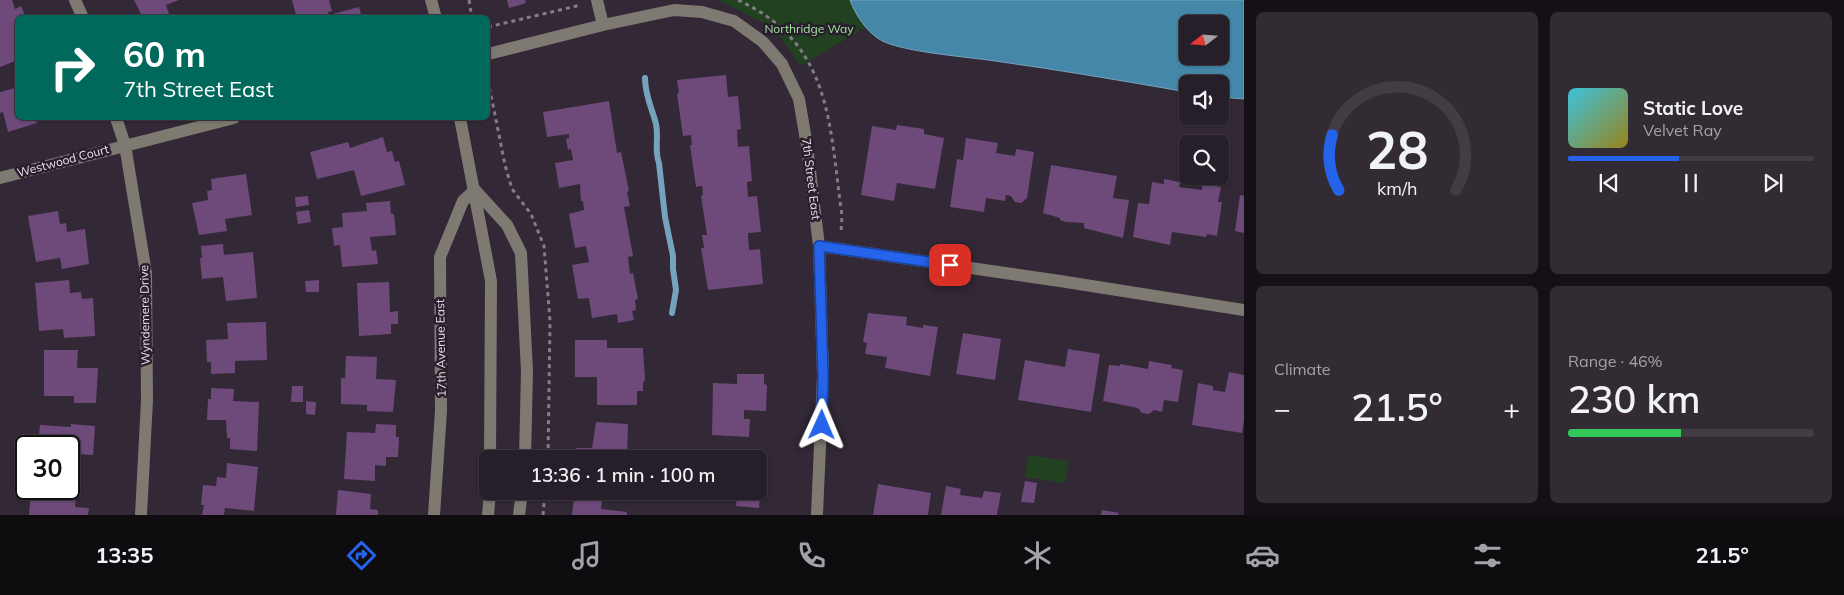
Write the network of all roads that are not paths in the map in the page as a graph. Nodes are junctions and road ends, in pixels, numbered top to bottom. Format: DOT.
graph roads {
  1 [pos="75,0"];
  2 [pos="432,0"];
  3 [pos="597,1"];
  4 [pos="82,15"];
  5 [pos="435,15"];
  6 [pos="603,25"];
  7 [pos="490,53"];
  8 [pos="117,120"];
  9 [pos="226,120"];
  10 [pos="460,120"];
  11 [pos="125,145"];
  12 [pos="0,178"];
  13 [pos="474,190"];
  14 [pos="819,246"];
  15 [pos="1244,310"];
  16 [pos="490,450"];
  17 [pos="525,450"];
  18 [pos="489,500"];
  19 [pos="521,500"];
  20 [pos="141,515"];
  21 [pos="434,515"];
  22 [pos="488,515"];
  23 [pos="519,515"];
  24 [pos="818,515"];
  1 -- 4 [label="street"];
  2 -- 5 [label="street"];
  3 -- 6 [label="street"];
  6 -- 7 [label="street, 7th Street East"];
  6 -- 14 [label="street, 7th Street East"];
  8 -- 11 [label="street, Wyndemere Drive"];
  9 -- 11 [label="street, Westwood Court"];
  10 -- 13 [label="street"];
  11 -- 12 [label="street, Westwood Court"];
  11 -- 20 [label="street, Wyndemere Drive"];
  13 -- 16 [label="street"];
  13 -- 17 [label="street"];
  13 -- 21 [label="street, 17th Avenue East"];
  14 -- 15 [label="street"];
  14 -- 24 [label="street, 7th Street East"];
  18 -- 22 [label="street"];
  19 -- 23 [label="street"];
}
